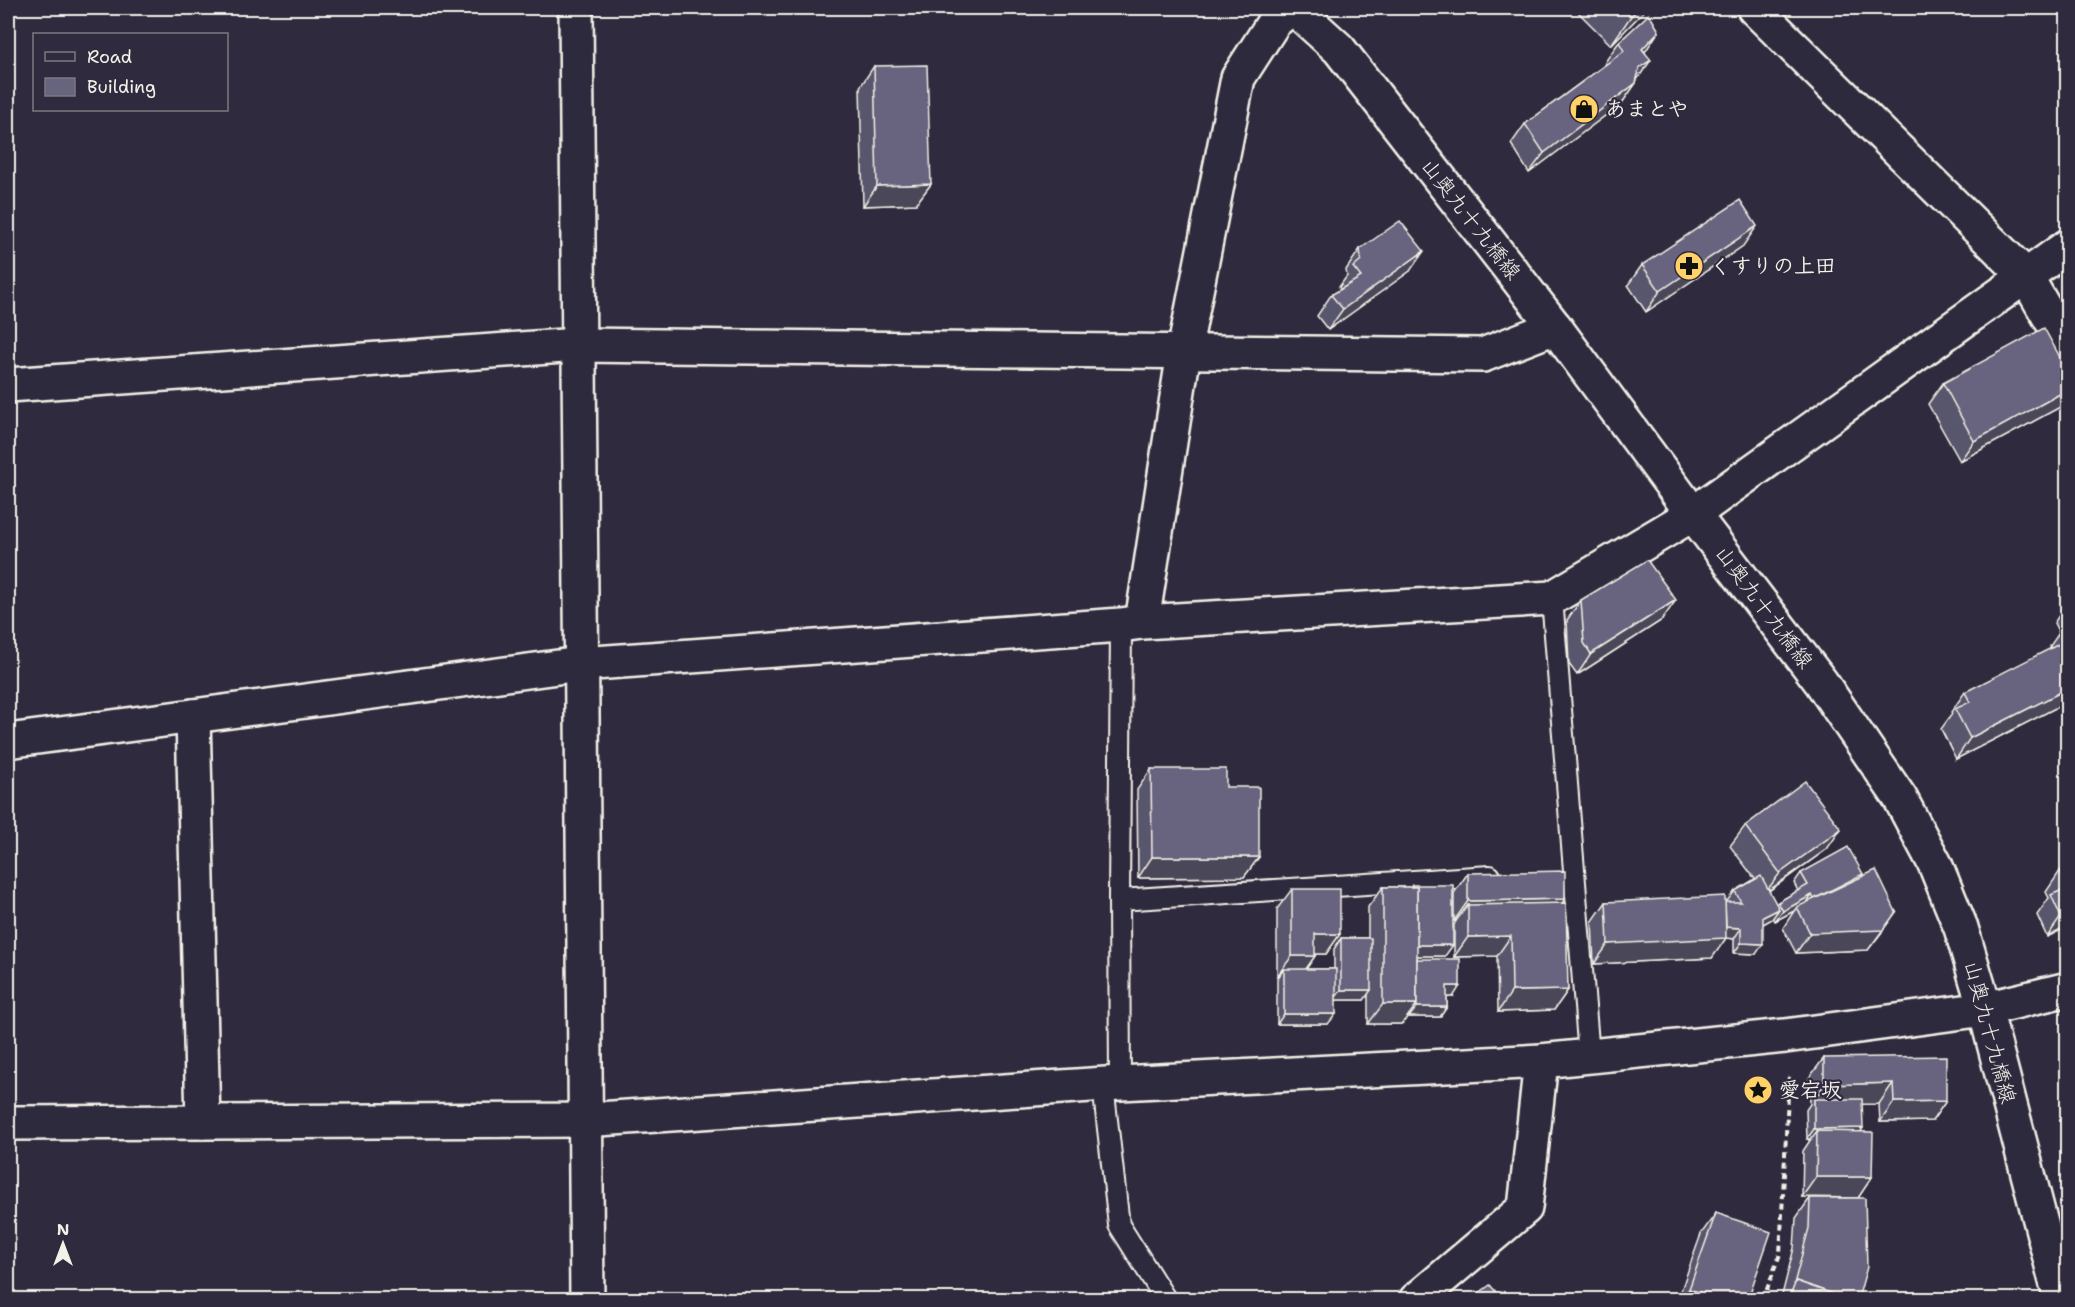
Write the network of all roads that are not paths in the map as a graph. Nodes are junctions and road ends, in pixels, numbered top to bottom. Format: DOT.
graph roads {
  1 [pos="576,8"];
  2 [pos="1292,8"];
  3 [pos="1754,8"];
  4 [pos="2067,246"];
  5 [pos="2025,275"];
  6 [pos="1555,327"];
  7 [pos="578,345"];
  8 [pos="2067,349"];
  9 [pos="1184,351"];
  10 [pos="8,385"];
  11 [pos="1693,514"];
  12 [pos="1552,598"];
  13 [pos="1132,623"];
  14 [pos="580,664"];
  15 [pos="193,716"];
  16 [pos="8,741"];
  17 [pos="1574,870"];
  18 [pos="1551,872"];
  19 [pos="1504,875"];
  20 [pos="1119,900"];
  21 [pos="2067,988"];
  22 [pos="1985,1009"];
  23 [pos="1589,1056"];
  24 [pos="1542,1061"];
  25 [pos="1111,1084"];
  26 [pos="585,1120"];
  27 [pos="203,1122"];
  28 [pos="8,1123"];
  29 [pos="587,1299"];
  30 [pos="1166,1299"];
  31 [pos="1416,1299"];
  32 [pos="2061,1299"];
  1 -- 7 [label="street"];
  2 -- 6 [label="street, 山奥九十九橋線"];
  2 -- 9 [label="street"];
  3 -- 5 [label="street"];
  4 -- 5 [label="street"];
  5 -- 8 [label="street"];
  5 -- 11 [label="street"];
  6 -- 9 [label="street"];
  6 -- 11 [label="street, 山奥九十九橋線"];
  7 -- 9 [label="street"];
  7 -- 10 [label="street"];
  7 -- 14 [label="street"];
  9 -- 13 [label="street"];
  11 -- 12 [label="street"];
  11 -- 22 [label="street, 山奥九十九橋線"];
  12 -- 13 [label="street"];
  12 -- 17 [label="lane"];
  13 -- 14 [label="street"];
  13 -- 20 [label="lane"];
  14 -- 15 [label="street"];
  14 -- 26 [label="street"];
  15 -- 16 [label="street"];
  15 -- 27 [label="street"];
  17 -- 18 [label="lane"];
  17 -- 23 [label="lane"];
  19 -- 20 [label="lane"];
  20 -- 25 [label="lane"];
  21 -- 22 [label="street"];
  22 -- 23 [label="street"];
  22 -- 32 [label="street, 山奥九十九橋線"];
  23 -- 24 [label="street"];
  24 -- 25 [label="street"];
  24 -- 31 [label="street"];
  25 -- 26 [label="street"];
  25 -- 30 [label="lane"];
  26 -- 27 [label="street"];
  26 -- 29 [label="street"];
  27 -- 28 [label="street"];
}
